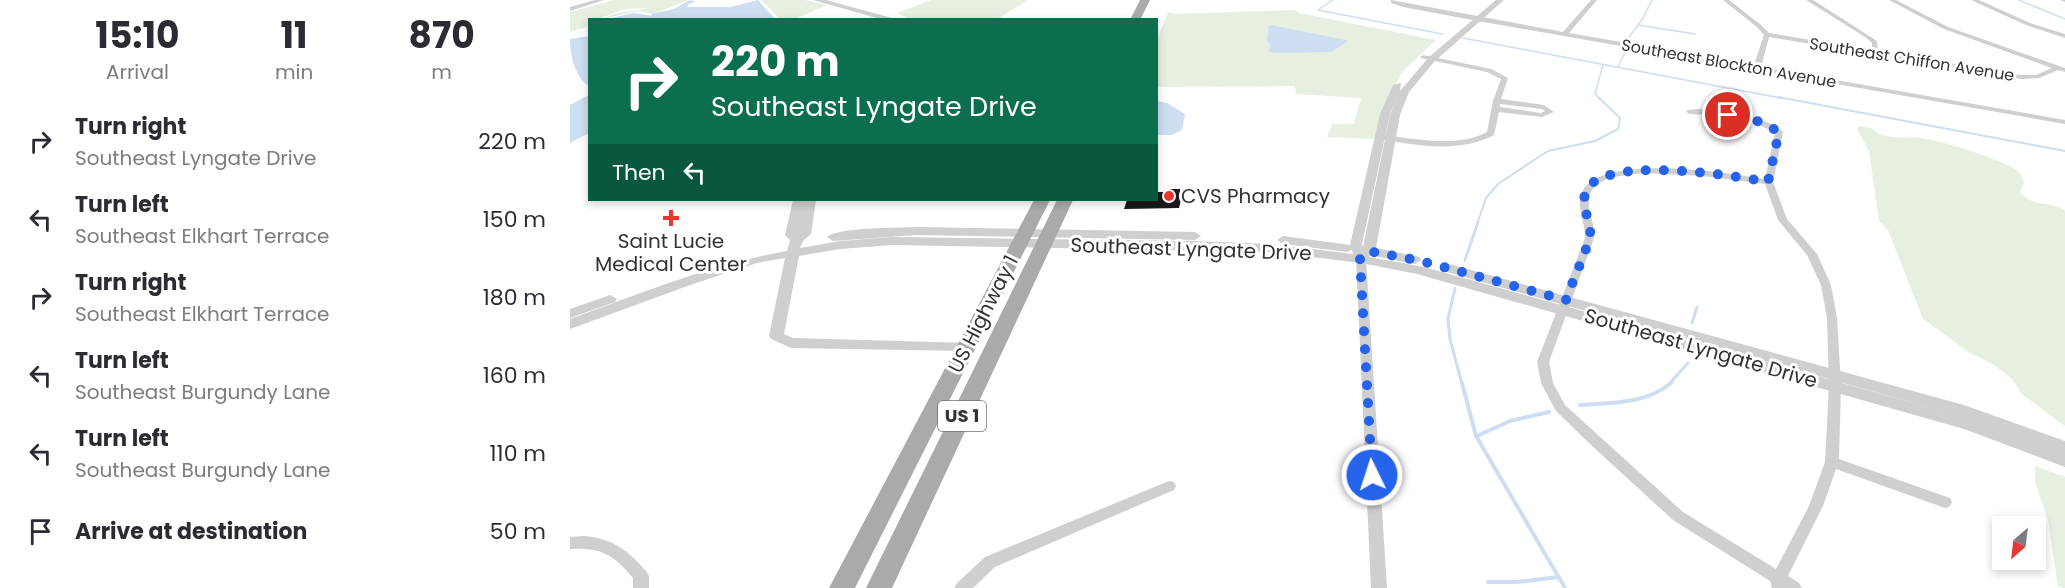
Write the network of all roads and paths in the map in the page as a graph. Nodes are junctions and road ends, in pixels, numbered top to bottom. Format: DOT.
graph roads {
  1 [pos="601,0"];
  2 [pos="817,0"];
  3 [pos="1145,0"];
  4 [pos="1491,0"];
  5 [pos="1500,0"];
  6 [pos="1594,0"];
  7 [pos="1726,0"];
  8 [pos="1809,0"];
  9 [pos="1892,0"];
  10 [pos="1974,0"];
  11 [pos="1394,1"];
  12 [pos="572,8"];
  13 [pos="887,18"];
  14 [pos="1136,18"];
  15 [pos="1474,19"];
  16 [pos="1565,34"];
  17 [pos="1767,35"];
  18 [pos="2065,36"];
  19 [pos="1875,53"];
  20 [pos="1428,58"];
  21 [pos="1757,67"];
  22 [pos="2056,68"];
  23 [pos="2065,70"];
  24 [pos="1496,105"];
  25 [pos="1690,112"];
  26 [pos="2065,122"];
  27 [pos="1386,138"];
  28 [pos="1768,182"];
  29 [pos="1369,188"];
  30 [pos="1382,189"];
  31 [pos="798,201"];
  32 [pos="810,201"];
  33 [pos="1042,201"];
  34 [pos="1065,201"];
  35 [pos="1023,238"];
  36 [pos="1047,238"];
  37 [pos="795,244"];
  38 [pos="1362,253"];
  39 [pos="1564,304"];
  40 [pos="570,314"];
  41 [pos="570,324"];
  42 [pos="966,346"];
  43 [pos="1835,380"];
  44 [pos="2065,448"];
  45 [pos="2065,460"];
  46 [pos="1832,462"];
  47 [pos="1168,486"];
  48 [pos="1945,502"];
  49 [pos="570,543"];
  50 [pos="1778,584"];
  51 [pos="641,588"];
  52 [pos="842,588"];
  53 [pos="879,588"];
  54 [pos="962,588"];
  55 [pos="1379,588"];
  56 [pos="1794,588"];
  1 -- 12 [label="street"];
  2 -- 13 [label="street"];
  3 -- 14 [label="main road"];
  4 -- 15 [label="street"];
  5 -- 15 [label="street"];
  6 -- 16 [label="street"];
  7 -- 17 [label="street"];
  8 -- 19 [label="street"];
  9 -- 22 [label="street"];
  10 -- 18 [label="street"];
  11 -- 15 [label="street, Southeast Blockton Avenue"];
  15 -- 16 [label="street, Southeast Blockton Avenue"];
  15 -- 20 [label="street"];
  16 -- 21 [label="street, Southeast Blockton Avenue"];
  17 -- 19 [label="street, Southeast Chiffon Avenue"];
  17 -- 21 [label="street"];
  19 -- 22 [label="street, Southeast Chiffon Avenue"];
  20 -- 24 [label="street"];
  20 -- 27 [label="street"];
  21 -- 26 [label="street, Southeast Blockton Avenue"];
  22 -- 23 [label="street"];
  24 -- 24 [label="street"];
  24 -- 27 [label="street"];
  25 -- 28 [label="street"];
  27 -- 29 [label="street"];
  27 -- 30 [label="street"];
  28 -- 39 [label="street"];
  28 -- 43 [label="street"];
  29 -- 30 [label="street"];
  29 -- 38 [label="street"];
  30 -- 38 [label="street"];
  31 -- 37 [label="street"];
  32 -- 37 [label="street"];
  33 -- 35 [label="main road, US Highway 1 / US 1"];
  34 -- 36 [label="main road, US Highway 1 / US 1"];
  35 -- 36 [label="street, Southeast Lyngate Drive"];
  35 -- 37 [label="street, Southeast Lyngate Drive"];
  35 -- 42 [label="main road, US Highway 1 / US 1"];
  36 -- 38 [label="street, Southeast Lyngate Drive"];
  36 -- 53 [label="main road, US Highway 1 / US 1"];
  37 -- 40 [label="street"];
  37 -- 41 [label="street"];
  37 -- 42 [label="street"];
  38 -- 39 [label="street, Southeast Lyngate Drive"];
  38 -- 55 [label="street"];
  39 -- 43 [label="street, Southeast Lyngate Drive"];
  39 -- 50 [label="street"];
  42 -- 52 [label="main road, US Highway 1 / US 1"];
  43 -- 44 [label="street, Southeast Lyngate Drive"];
  43 -- 45 [label="street, Southeast Lyngate Drive"];
  43 -- 46 [label="street"];
  46 -- 48 [label="street"];
  46 -- 50 [label="street"];
  47 -- 54 [label="street"];
  49 -- 51 [label="street"];
  50 -- 56 [label="street"];
}
